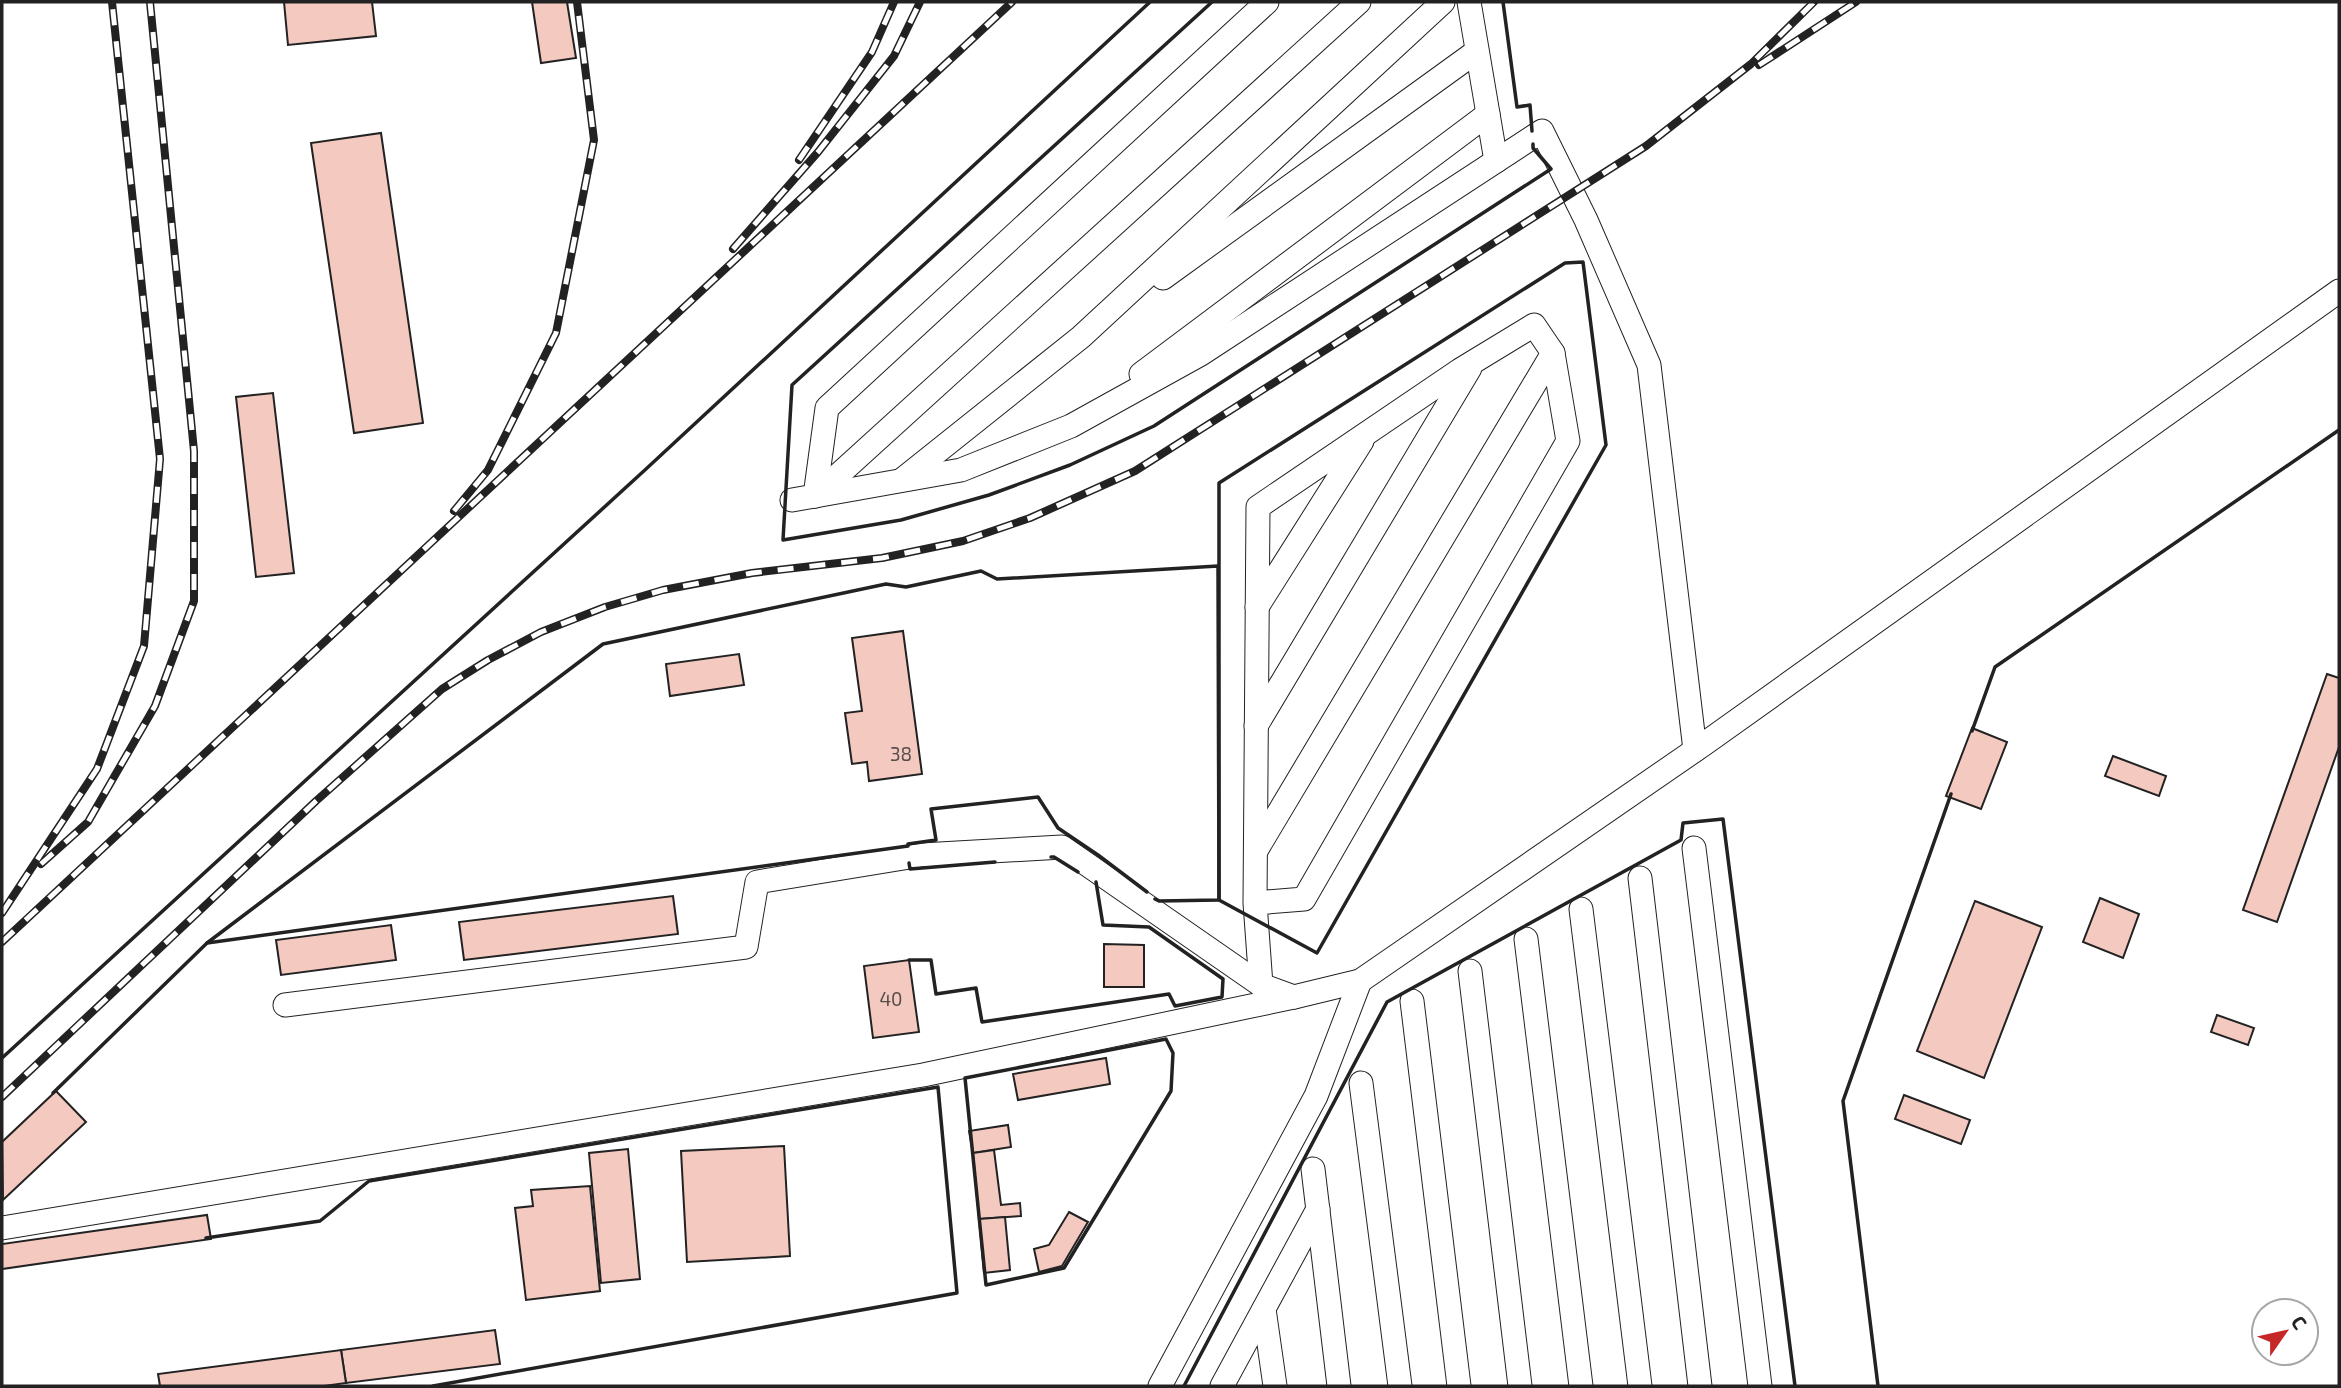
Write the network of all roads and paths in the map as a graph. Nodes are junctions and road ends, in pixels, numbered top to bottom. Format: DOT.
graph roads {
  1 [pos="1267,2"];
  2 [pos="1359,2"];
  3 [pos="1443,2"];
  4 [pos="1469,2"];
  5 [pos="1477,51"];
  6 [pos="1488,114"];
  7 [pos="1496,161"];
  8 [pos="2339,290"];
  9 [pos="1081,337"];
  10 [pos="1553,353"];
  11 [pos="1473,362"];
  12 [pos="1071,426"];
  13 [pos="1368,432"];
  14 [pos="900,481"];
  15 [pos="815,496"];
  16 [pos="792,500"];
  17 [pos="1257,607"];
  18 [pos="1256,726"];
  19 [pos="1695,750"];
  20 [pos="1694,848"];
  21 [pos="1256,851"];
  22 [pos="1640,878"];
  23 [pos="1255,903"];
  24 [pos="1581,909"];
  25 [pos="1526,939"];
  26 [pos="1470,971"];
  27 [pos="1360,981"];
  28 [pos="1261,985"];
  29 [pos="1294,997"];
  30 [pos="1412,1000"];
  31 [pos="285,1005"];
  32 [pos="1361,1083"];
  33 [pos="1313,1169"];
  34 [pos="1318,1209"];
  35 [pos="2,1228"];
  36 [pos="1264,1309"];
  37 [pos="1160,1386"];
  38 [pos="1222,1386"];
  39 [pos="1275,1386"];
  40 [pos="1339,1386"];
  41 [pos="1400,1386"];
  42 [pos="1459,1386"];
  43 [pos="1520,1386"];
  44 [pos="1581,1386"];
  45 [pos="1640,1386"];
  46 [pos="1700,1386"];
  47 [pos="1760,1386"];
  1 -- 15 [label="street"];
  2 -- 15 [label="street"];
  3 -- 9 [label="street"];
  4 -- 5 [label="street"];
  5 -- 6 [label="street"];
  5 -- 9 [label="street"];
  6 -- 7 [label="street"];
  6 -- 12 [label="street"];
  7 -- 12 [label="street"];
  7 -- 19 [label="street"];
  8 -- 19 [label="street"];
  9 -- 14 [label="street"];
  10 -- 11 [label="street"];
  10 -- 21 [label="street"];
  10 -- 23 [label="street"];
  11 -- 13 [label="street"];
  11 -- 18 [label="street"];
  12 -- 14 [label="street"];
  13 -- 17 [label="street"];
  13 -- 17 [label="street"];
  14 -- 15 [label="street"];
  15 -- 16 [label="street"];
  17 -- 18 [label="street"];
  18 -- 21 [label="street"];
  19 -- 27 [label="street"];
  20 -- 47 [label="street"];
  21 -- 23 [label="street"];
  22 -- 46 [label="street"];
  23 -- 28 [label="street"];
  24 -- 45 [label="street"];
  25 -- 44 [label="street"];
  26 -- 43 [label="street"];
  27 -- 29 [label="street"];
  27 -- 37 [label="street"];
  28 -- 29 [label="street"];
  28 -- 31 [label="street"];
  29 -- 35 [label="street"];
  30 -- 42 [label="street"];
  32 -- 41 [label="street"];
  33 -- 34 [label="street"];
  34 -- 36 [label="street"];
  34 -- 40 [label="street"];
  36 -- 38 [label="street"];
  36 -- 39 [label="street"];
}
